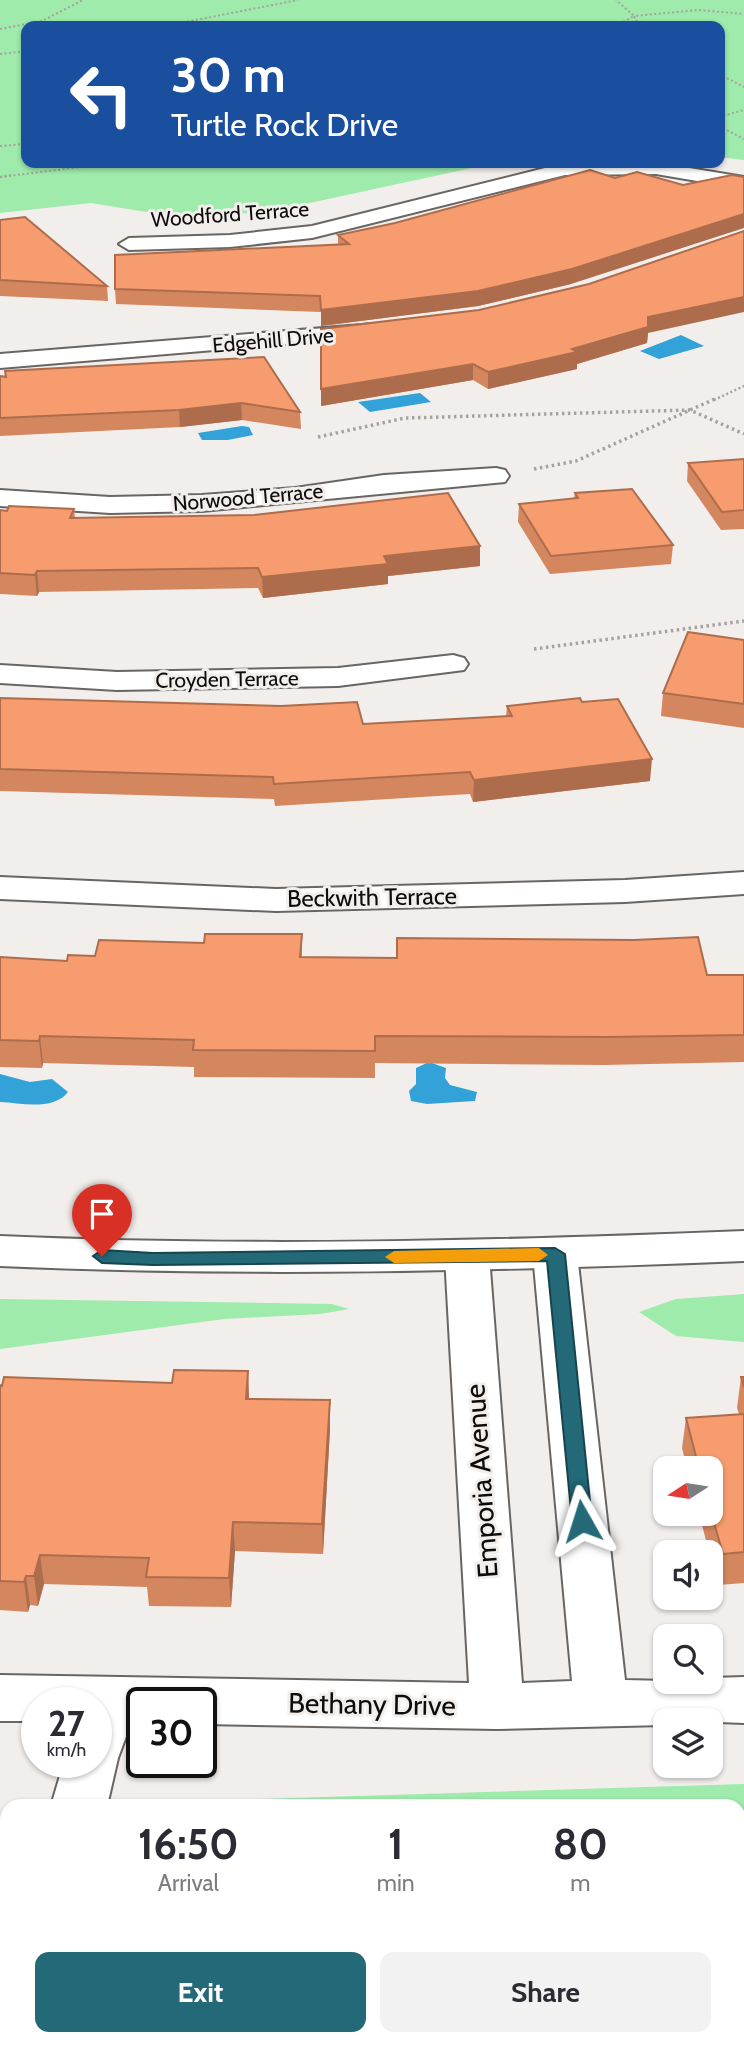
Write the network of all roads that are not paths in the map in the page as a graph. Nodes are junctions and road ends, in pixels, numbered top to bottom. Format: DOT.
graph roads {
  1 [pos="744,183"];
  2 [pos="130,244"];
  3 [pos="397,328"];
  4 [pos="0,361"];
  5 [pos="496,476"];
  6 [pos="0,498"];
  7 [pos="453,664"];
  8 [pos="0,674"];
  9 [pos="744,883"];
  10 [pos="0,888"];
  11 [pos="744,1246"];
  12 [pos="0,1251"];
  13 [pos="555,1254"];
  14 [pos="467,1256"];
  15 [pos="0,1698"];
  16 [pos="744,1700"];
  17 [pos="21,1703"];
  18 [pos="601,1704"];
  19 [pos="497,1706"];
  20 [pos="112,1724"];
  21 [pos="87,1778"];
  22 [pos="81,1799"];
  1 -- 2 [label="street, Woodford Terrace"];
  3 -- 4 [label="street, Edgehill Drive"];
  5 -- 6 [label="street, Norwood Terrace"];
  7 -- 8 [label="street, Croyden Terrace"];
  9 -- 10 [label="street, Beckwith Terrace"];
  11 -- 13 [label="street"];
  12 -- 14 [label="street"];
  13 -- 14 [label="street"];
  13 -- 18 [label="street"];
  14 -- 19 [label="street, Emporia Avenue"];
  15 -- 17 [label="street, Bethany Drive"];
  16 -- 18 [label="street, Bethany Drive"];
  18 -- 19 [label="street, Bethany Drive"];
  19 -- 20 [label="street, Bethany Drive"];
  21 -- 22 [label="street"];
}
